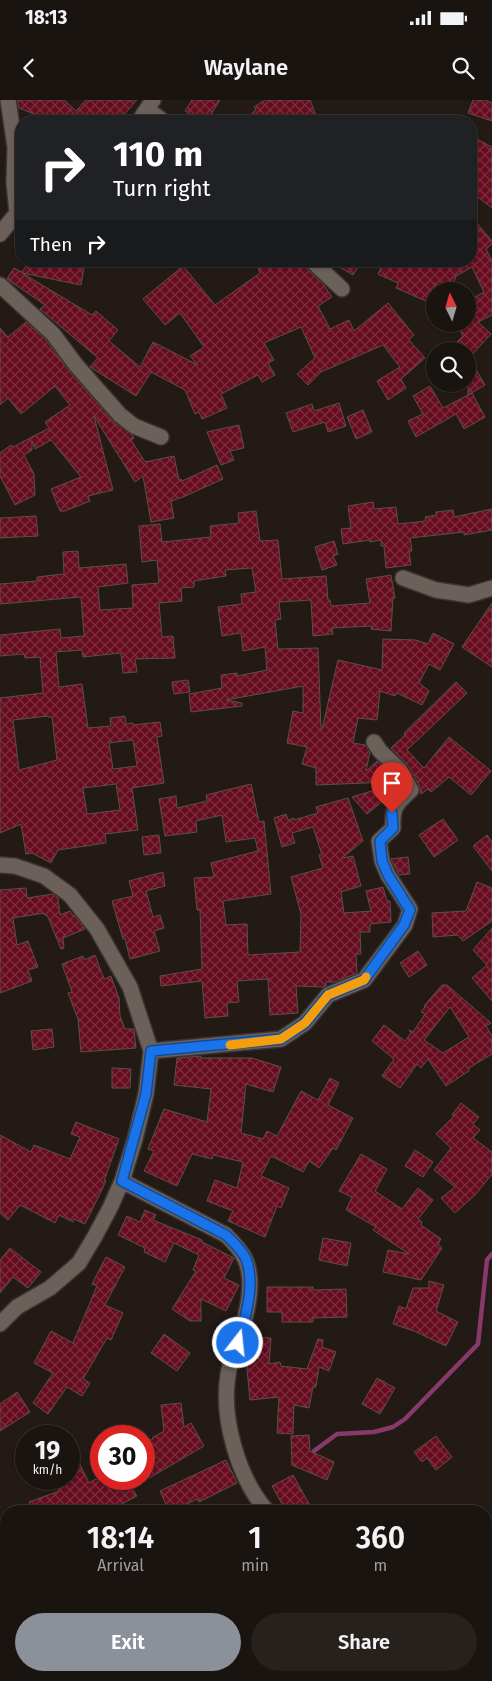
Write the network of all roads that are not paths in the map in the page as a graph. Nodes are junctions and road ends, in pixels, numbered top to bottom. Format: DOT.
graph roads {
  1 [pos="8,100"];
  2 [pos="15,147"];
  3 [pos="15,147"];
  4 [pos="15,189"];
  5 [pos="15,217"];
  6 [pos="0,234"];
  7 [pos="318,267"];
  8 [pos="0,285"];
  9 [pos="342,289"];
  10 [pos="161,437"];
  11 [pos="403,578"];
  12 [pos="492,588"];
  13 [pos="374,742"];
  14 [pos="0,865"];
  15 [pos="151,1051"];
  16 [pos="122,1181"];
  17 [pos="0,1324"];
  18 [pos="262,1505"];
  1 -- 3 [label="street"];
  2 -- 4 [label="street"];
  5 -- 6 [label="street"];
  7 -- 9 [label="street"];
  8 -- 10 [label="street"];
  11 -- 12 [label="street"];
  13 -- 15 [label="street"];
  14 -- 15 [label="street"];
  15 -- 16 [label="street"];
  16 -- 17 [label="street"];
  16 -- 18 [label="street"];
}
